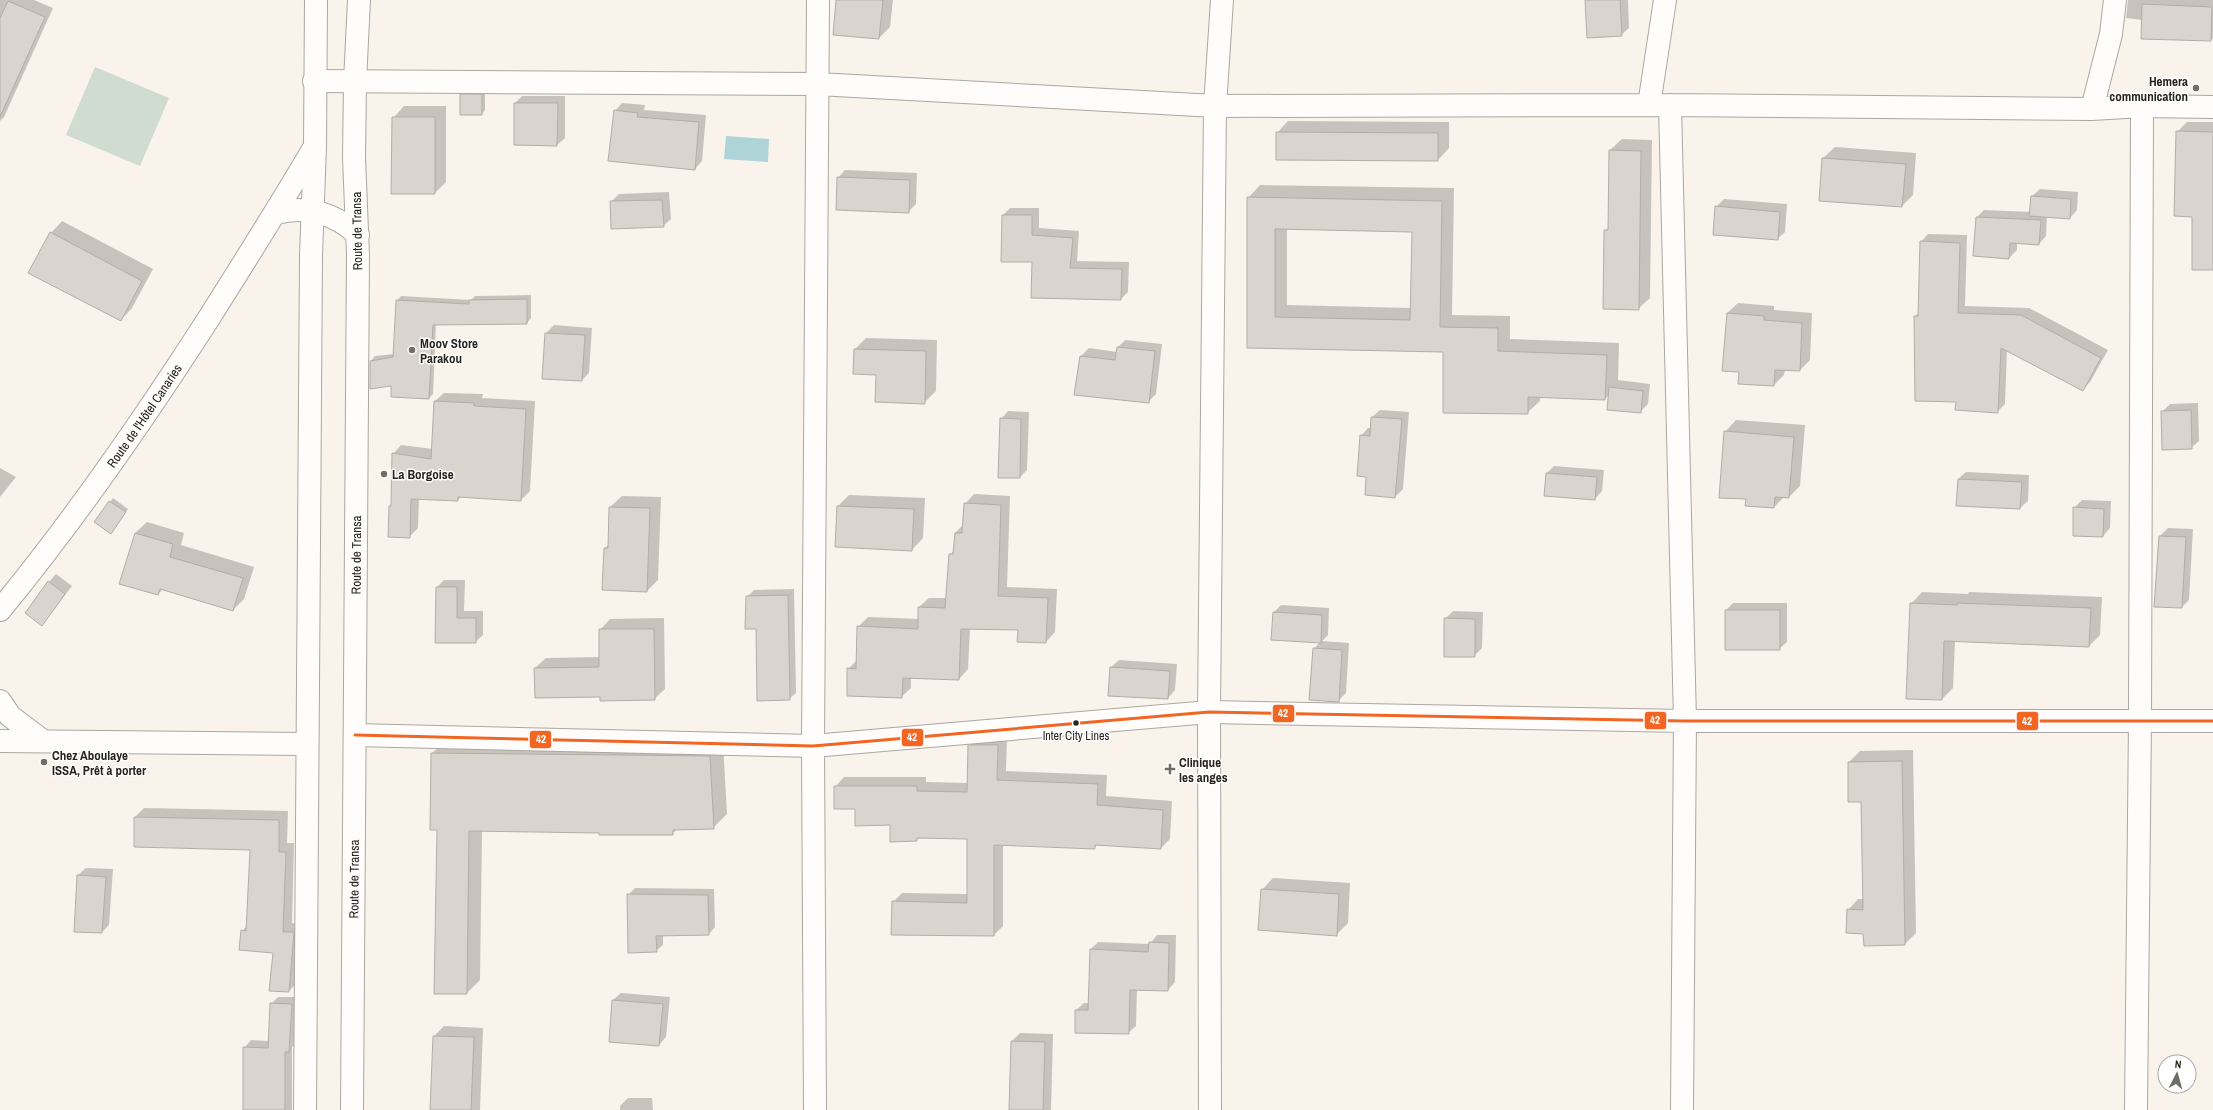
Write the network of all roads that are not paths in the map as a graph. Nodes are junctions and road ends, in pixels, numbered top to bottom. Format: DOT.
graph roads {
  1 [pos="316,0"];
  2 [pos="359,0"];
  3 [pos="818,0"];
  4 [pos="1222,0"];
  5 [pos="1665,0"];
  6 [pos="2115,0"];
  7 [pos="314,81"];
  8 [pos="355,82"];
  9 [pos="818,84"];
  10 [pos="1659,105"];
  11 [pos="1215,106"];
  12 [pos="2142,106"];
  13 [pos="2213,107"];
  14 [pos="2092,108"];
  15 [pos="315,146"];
  16 [pos="313,211"];
  17 [pos="276,214"];
  18 [pos="358,235"];
  19 [pos="0,610"];
  20 [pos="0,701"];
  21 [pos="1209,712"];
  22 [pos="1685,720"];
  23 [pos="2140,721"];
  24 [pos="2213,721"];
  25 [pos="355,735"];
  26 [pos="0,740"];
  27 [pos="43,741"];
  28 [pos="307,744"];
  29 [pos="813,746"];
  30 [pos="305,1110"];
  31 [pos="352,1110"];
  32 [pos="815,1110"];
  33 [pos="1210,1110"];
  34 [pos="1682,1110"];
  35 [pos="2136,1110"];
  1 -- 7 [label="street"];
  2 -- 8 [label="street, Route de Transa"];
  3 -- 9 [label="street"];
  4 -- 11 [label="street"];
  5 -- 10 [label="street"];
  6 -- 14 [label="street"];
  7 -- 8 [label="street"];
  7 -- 15 [label="street"];
  8 -- 9 [label="street"];
  8 -- 18 [label="street, Route de Transa"];
  9 -- 11 [label="street"];
  9 -- 29 [label="street"];
  10 -- 11 [label="street"];
  10 -- 14 [label="street"];
  10 -- 22 [label="street"];
  11 -- 21 [label="street"];
  12 -- 13 [label="street"];
  12 -- 14 [label="street"];
  12 -- 23 [label="street"];
  15 -- 16 [label="street"];
  15 -- 17 [label="street, Route de l'Hôtel Canaries"];
  16 -- 17 [label="street"];
  16 -- 18 [label="street"];
  16 -- 28 [label="street"];
  17 -- 19 [label="street, Route de l'Hôtel Canaries"];
  18 -- 25 [label="street, Route de Transa"];
  20 -- 27 [label="street"];
  21 -- 22 [label="street"];
  21 -- 29 [label="street"];
  21 -- 33 [label="street"];
  22 -- 23 [label="street"];
  22 -- 34 [label="street"];
  23 -- 24 [label="street"];
  23 -- 35 [label="street"];
  25 -- 29 [label="street"];
  25 -- 31 [label="street, Route de Transa"];
  26 -- 27 [label="street"];
  27 -- 28 [label="street"];
  28 -- 30 [label="street"];
  29 -- 32 [label="street"];
}
